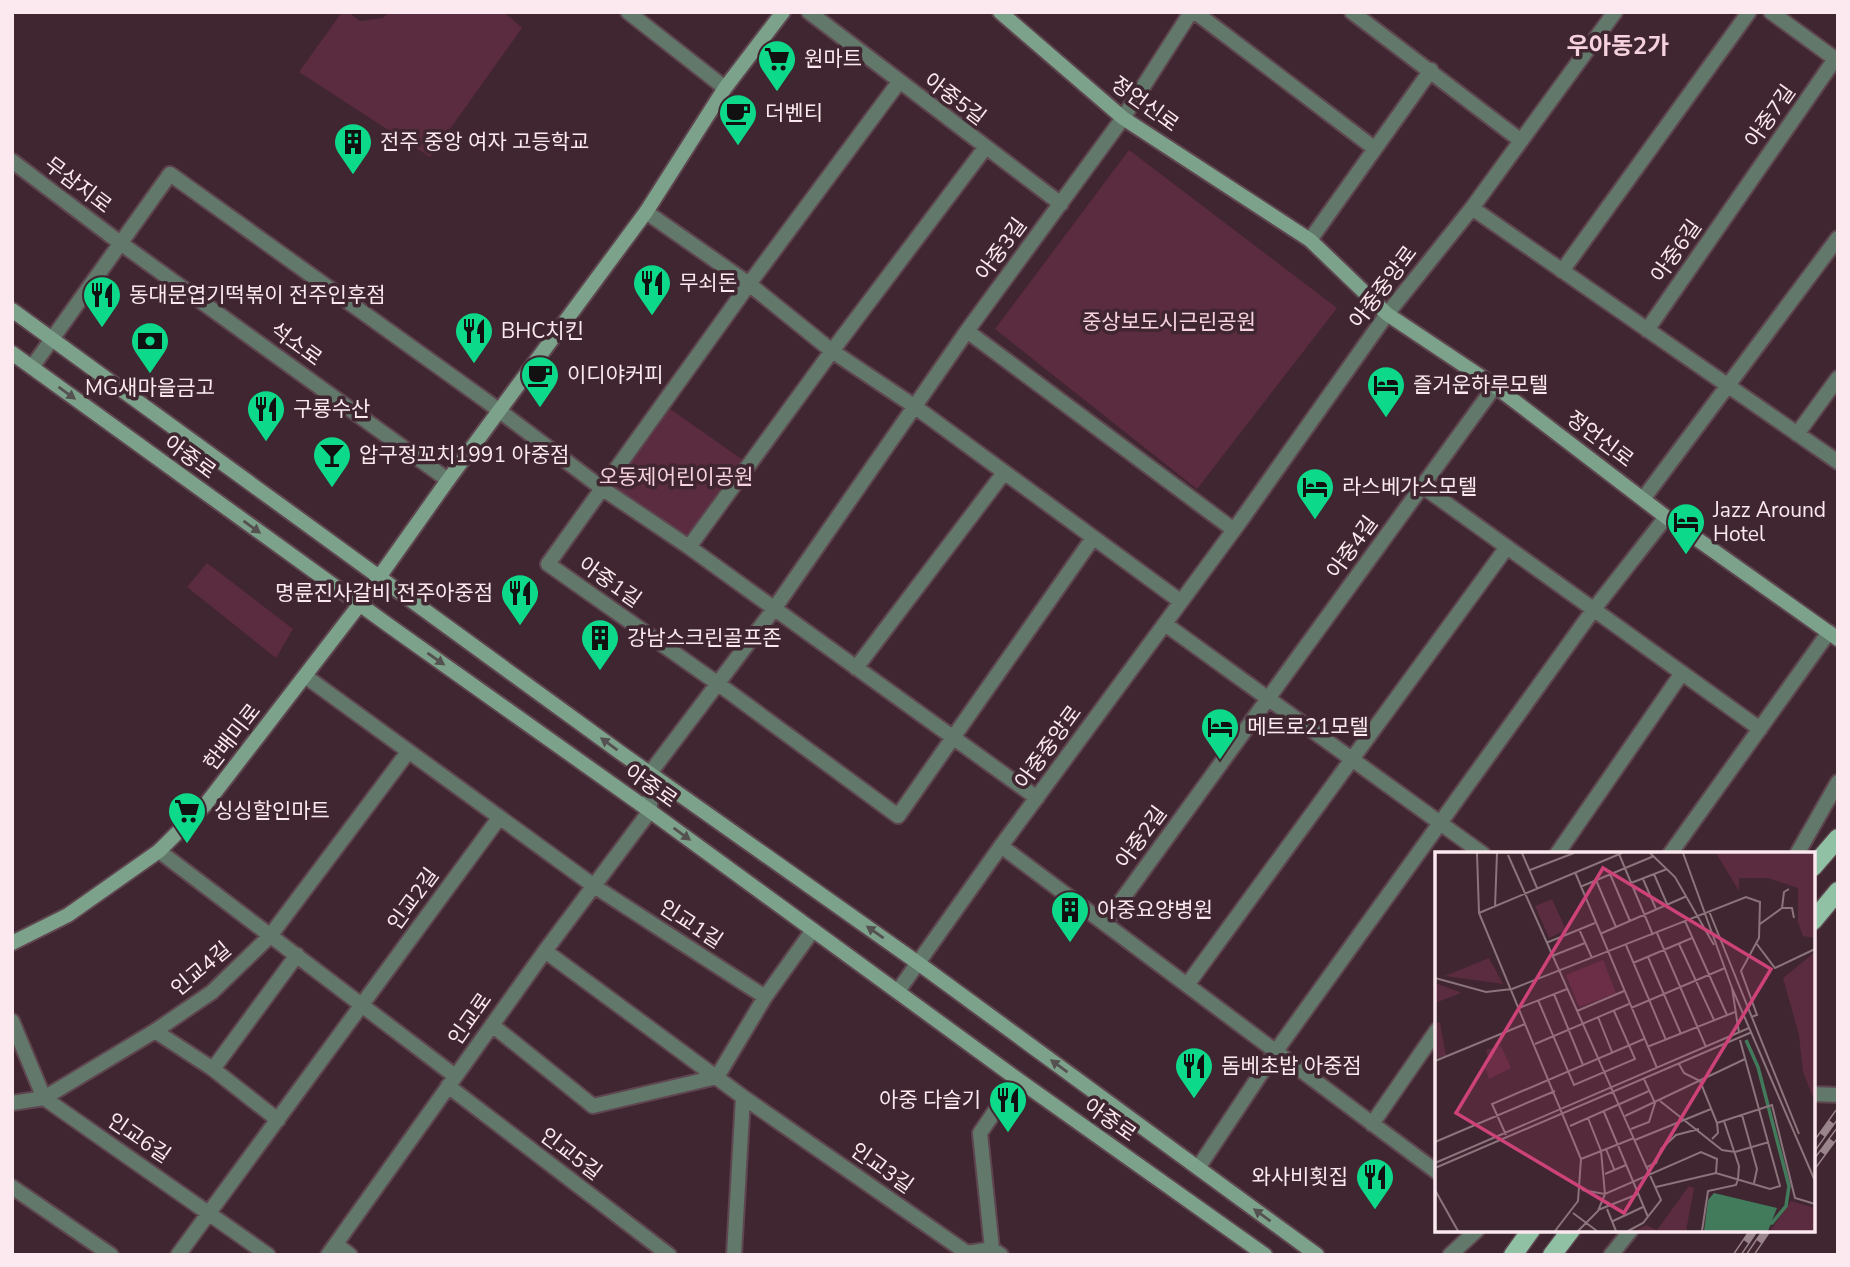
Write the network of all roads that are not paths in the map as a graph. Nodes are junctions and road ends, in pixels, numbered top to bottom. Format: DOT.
graph roads {
  1 [pos="628,12"];
  2 [pos="783,12"];
  3 [pos="809,12"];
  4 [pos="1000,12"];
  5 [pos="1193,12"];
  6 [pos="1352,12"];
  7 [pos="1615,12"];
  8 [pos="1749,12"];
  9 [pos="1771,12"];
  10 [pos="1837,60"];
  11 [pos="1431,71"];
  12 [pos="900,82"];
  13 [pos="725,89"];
  14 [pos="1123,118"];
  15 [pos="1520,141"];
  16 [pos="985,148"];
  17 [pos="1374,148"];
  18 [pos="12,161"];
  19 [pos="1740,197"];
  20 [pos="1061,204"];
  21 [pos="1472,208"];
  22 [pos="646,212"];
  23 [pos="1838,238"];
  24 [pos="1310,240"];
  25 [pos="119,242"];
  26 [pos="1563,271"];
  27 [pos="749,284"];
  28 [pos="12,310"];
  29 [pos="1387,314"];
  30 [pos="1647,330"];
  31 [pos="967,331"];
  32 [pos="52,338"];
  33 [pos="832,351"];
  34 [pos="12,353"];
  35 [pos="32,367"];
  36 [pos="1838,378"];
  37 [pos="1495,386"];
  38 [pos="1728,386"];
  39 [pos="915,406"];
  40 [pos="499,410"];
  41 [pos="1797,434"];
  42 [pos="1838,462"];
  43 [pos="1003,474"];
  44 [pos="448,480"];
  45 [pos="1422,486"];
  46 [pos="603,489"];
  47 [pos="1643,499"];
  48 [pos="1665,517"];
  49 [pos="1234,530"];
  50 [pos="1093,538"];
  51 [pos="689,547"];
  52 [pos="1507,547"];
  53 [pos="380,575"];
  54 [pos="1180,601"];
  55 [pos="359,604"];
  56 [pos="774,608"];
  57 [pos="1594,609"];
  58 [pos="1165,624"];
  59 [pos="1833,636"];
  60 [pos="856,668"];
  61 [pos="1682,673"];
  62 [pos="305,676"];
  63 [pos="717,683"];
  64 [pos="1268,699"];
  65 [pos="1760,729"];
  66 [pos="952,737"];
  67 [pos="408,752"];
  68 [pos="1352,760"];
  69 [pos="650,773"];
  70 [pos="1838,782"];
  71 [pos="1037,798"];
  72 [pos="1187,810"];
  73 [pos="650,811"];
  74 [pos="499,818"];
  75 [pos="1440,823"];
  76 [pos="1838,838"];
  77 [pos="1001,846"];
  78 [pos="159,851"];
  79 [pos="1480,852"];
  80 [pos="1559,852"];
  81 [pos="1671,852"];
  82 [pos="1798,852"];
  83 [pos="1815,865"];
  84 [pos="594,886"];
  85 [pos="1838,891"];
  86 [pos="1815,919"];
  87 [pos="1105,923"];
  88 [pos="813,930"];
  89 [pos="270,936"];
  90 [pos="12,943"];
  91 [pos="545,950"];
  92 [pos="297,955"];
  93 [pos="918,963"];
  94 [pos="1187,985"];
  95 [pos="898,991"];
  96 [pos="765,997"];
  97 [pos="360,1006"];
  98 [pos="12,1020"];
  99 [pos="492,1025"];
  100 [pos="155,1031"];
  101 [pos="1435,1033"];
  102 [pos="1276,1051"];
  103 [pos="213,1069"];
  104 [pos="717,1077"];
  105 [pos="1017,1079"];
  106 [pos="452,1081"];
  107 [pos="1815,1094"];
  108 [pos="1838,1095"];
  109 [pos="743,1097"];
  110 [pos="44,1098"];
  111 [pos="12,1102"];
  112 [pos="278,1120"];
  113 [pos="1372,1124"];
  114 [pos="1198,1168"];
  115 [pos="1435,1171"];
  116 [pos="12,1187"];
  117 [pos="211,1212"];
  118 [pos="1475,1232"];
  119 [pos="1530,1232"];
  120 [pos="1569,1232"];
  121 [pos="1629,1232"];
  122 [pos="332,1249"];
  123 [pos="994,1253"];
  124 [pos="111,1255"];
  125 [pos="178,1255"];
  126 [pos="268,1255"];
  127 [pos="350,1255"];
  128 [pos="668,1255"];
  129 [pos="734,1255"];
  130 [pos="1265,1255"];
  131 [pos="1317,1255"];
  132 [pos="1450,1255"];
  133 [pos="1513,1255"];
  134 [pos="1552,1255"];
  135 [pos="1611,1255"];
  1 -- 13 [label="street"];
  2 -- 13 [label="street"];
  3 -- 12 [label="street, 아중5길"];
  4 -- 14 [label="street, 정언신로"];
  5 -- 14 [label="street, 아중3길"];
  5 -- 17 [label="street"];
  6 -- 11 [label="street"];
  7 -- 15 [label="street, 아중중앙로"];
  8 -- 26 [label="street"];
  9 -- 10 [label="street, 아중7길"];
  10 -- 19 [label="street, 아중7길"];
  11 -- 15 [label="street"];
  11 -- 17 [label="street"];
  12 -- 16 [label="street, 아중5길"];
  12 -- 27 [label="street, 아중5길"];
  13 -- 22 [label="street"];
  14 -- 20 [label="street, 아중3길"];
  14 -- 24 [label="street, 정언신로"];
  15 -- 21 [label="street, 아중중앙로"];
  16 -- 20 [label="street, 아중5길"];
  16 -- 33 [label="street, 아중5길"];
  17 -- 24 [label="street"];
  18 -- 25 [label="street, 무삼지로"];
  19 -- 30 [label="street, 아중6길"];
  20 -- 31 [label="street, 아중3길"];
  21 -- 26 [label="street"];
  21 -- 29 [label="street, 아중중앙로"];
  22 -- 27 [label="street"];
  22 -- 40 [label="street"];
  23 -- 38 [label="street"];
  24 -- 29 [label="street, 정언신로"];
  25 -- 32 [label="street"];
  25 -- 40 [label="street"];
  25 -- 44 [label="street, 석소로"];
  26 -- 30 [label="street"];
  27 -- 33 [label="street"];
  27 -- 46 [label="street, 아중1길"];
  28 -- 32 [label="street, 아중로"];
  29 -- 37 [label="street, 정언신로"];
  29 -- 49 [label="street, 아중중앙로"];
  30 -- 38 [label="street"];
  31 -- 39 [label="street, 아중3길"];
  31 -- 49 [label="street"];
  32 -- 35 [label="street"];
  32 -- 53 [label="street, 아중로"];
  33 -- 39 [label="street"];
  33 -- 51 [label="street"];
  34 -- 35 [label="street, 아중로"];
  35 -- 55 [label="street, 아중로, one-way"];
  36 -- 41 [label="street"];
  37 -- 45 [label="street, 아중4길"];
  37 -- 47 [label="street, 정언신로"];
  38 -- 41 [label="street"];
  38 -- 47 [label="street"];
  39 -- 43 [label="street"];
  39 -- 56 [label="street, 아중3길"];
  40 -- 44 [label="street"];
  40 -- 46 [label="street"];
  41 -- 42 [label="street"];
  43 -- 50 [label="street"];
  43 -- 60 [label="street"];
  44 -- 53 [label="street"];
  45 -- 52 [label="street"];
  45 -- 64 [label="street, 아중4길"];
  46 -- 51 [label="street"];
  46 -- 63 [label="street, 아중1길"];
  47 -- 48 [label="street, 정언신로"];
  48 -- 57 [label="street"];
  48 -- 59 [label="street, 정언신로"];
  49 -- 54 [label="street, 아중중앙로"];
  50 -- 54 [label="street"];
  50 -- 66 [label="street"];
  51 -- 56 [label="street"];
  52 -- 57 [label="street"];
  52 -- 68 [label="street"];
  53 -- 55 [label="street"];
  69 -- 53 [label="street, 아중로, one-way"];
  54 -- 58 [label="street, 아중중앙로"];
  55 -- 62 [label="street, 한배미로"];
  55 -- 73 [label="street, 아중로, one-way"];
  56 -- 60 [label="street"];
  56 -- 63 [label="street"];
  57 -- 61 [label="street"];
  57 -- 75 [label="street"];
  58 -- 64 [label="street"];
  58 -- 71 [label="street, 아중중앙로"];
  59 -- 65 [label="street"];
  60 -- 66 [label="street"];
  61 -- 65 [label="street"];
  61 -- 80 [label="street"];
  62 -- 67 [label="street"];
  62 -- 78 [label="street, 한배미로"];
  63 -- 66 [label="street"];
  63 -- 69 [label="street"];
  64 -- 68 [label="street"];
  64 -- 72 [label="street, 아중4길"];
  65 -- 81 [label="street"];
  66 -- 71 [label="street"];
  67 -- 74 [label="street"];
  67 -- 89 [label="street, 인교4길"];
  68 -- 75 [label="street"];
  68 -- 94 [label="street"];
  69 -- 73 [label="street"];
  93 -- 69 [label="street, 아중로, one-way"];
  70 -- 82 [label="street"];
  71 -- 77 [label="street, 아중중앙로"];
  72 -- 87 [label="street, 아중2길"];
  73 -- 84 [label="street, 인교로"];
  73 -- 88 [label="street, 아중로, one-way"];
  74 -- 84 [label="street"];
  74 -- 97 [label="street, 인교2길"];
  75 -- 79 [label="street"];
  75 -- 102 [label="street"];
  76 -- 83 [label="main road"];
  77 -- 87 [label="street"];
  77 -- 93 [label="street, 아중중앙로"];
  78 -- 89 [label="street, 인교4길"];
  78 -- 90 [label="street, 한배미로"];
  84 -- 91 [label="street, 인교로"];
  84 -- 96 [label="street, 인교1길"];
  85 -- 86 [label="main road"];
  87 -- 94 [label="street"];
  88 -- 95 [label="street, 아중로"];
  88 -- 96 [label="street"];
  89 -- 92 [label="street, 인교4길"];
  89 -- 100 [label="street, 인교4길"];
  91 -- 99 [label="street, 인교로"];
  91 -- 104 [label="street, 인교3길"];
  92 -- 97 [label="street, 인교4길"];
  92 -- 103 [label="street"];
  93 -- 95 [label="street, 아중중앙로"];
  114 -- 93 [label="street, 아중로, one-way"];
  94 -- 102 [label="street"];
  95 -- 105 [label="street, 아중로"];
  96 -- 104 [label="street"];
  97 -- 106 [label="street, 인교4길"];
  97 -- 112 [label="street"];
  98 -- 110 [label="street"];
  99 -- 104 [label="street"];
  99 -- 106 [label="street, 인교로"];
  100 -- 103 [label="street"];
  100 -- 110 [label="street"];
  101 -- 113 [label="street"];
  102 -- 113 [label="street"];
  102 -- 114 [label="street"];
  103 -- 112 [label="street"];
  104 -- 109 [label="street, 인교3길"];
  105 -- 123 [label="street"];
  105 -- 130 [label="street, 아중로"];
  106 -- 122 [label="street, 인교로"];
  106 -- 128 [label="street, 인교5길"];
  107 -- 108 [label="street"];
  109 -- 123 [label="street, 인교3길"];
  109 -- 129 [label="street"];
  110 -- 111 [label="street"];
  110 -- 117 [label="street, 인교6길"];
  112 -- 117 [label="street"];
  113 -- 115 [label="street"];
  131 -- 114 [label="street, 아중로, one-way"];
  116 -- 124 [label="street"];
  117 -- 125 [label="street"];
  117 -- 126 [label="street, 인교6길"];
  118 -- 132 [label="street"];
  119 -- 133 [label="main road"];
  120 -- 134 [label="main road"];
  121 -- 135 [label="street"];
  122 -- 127 [label="street"];
}
